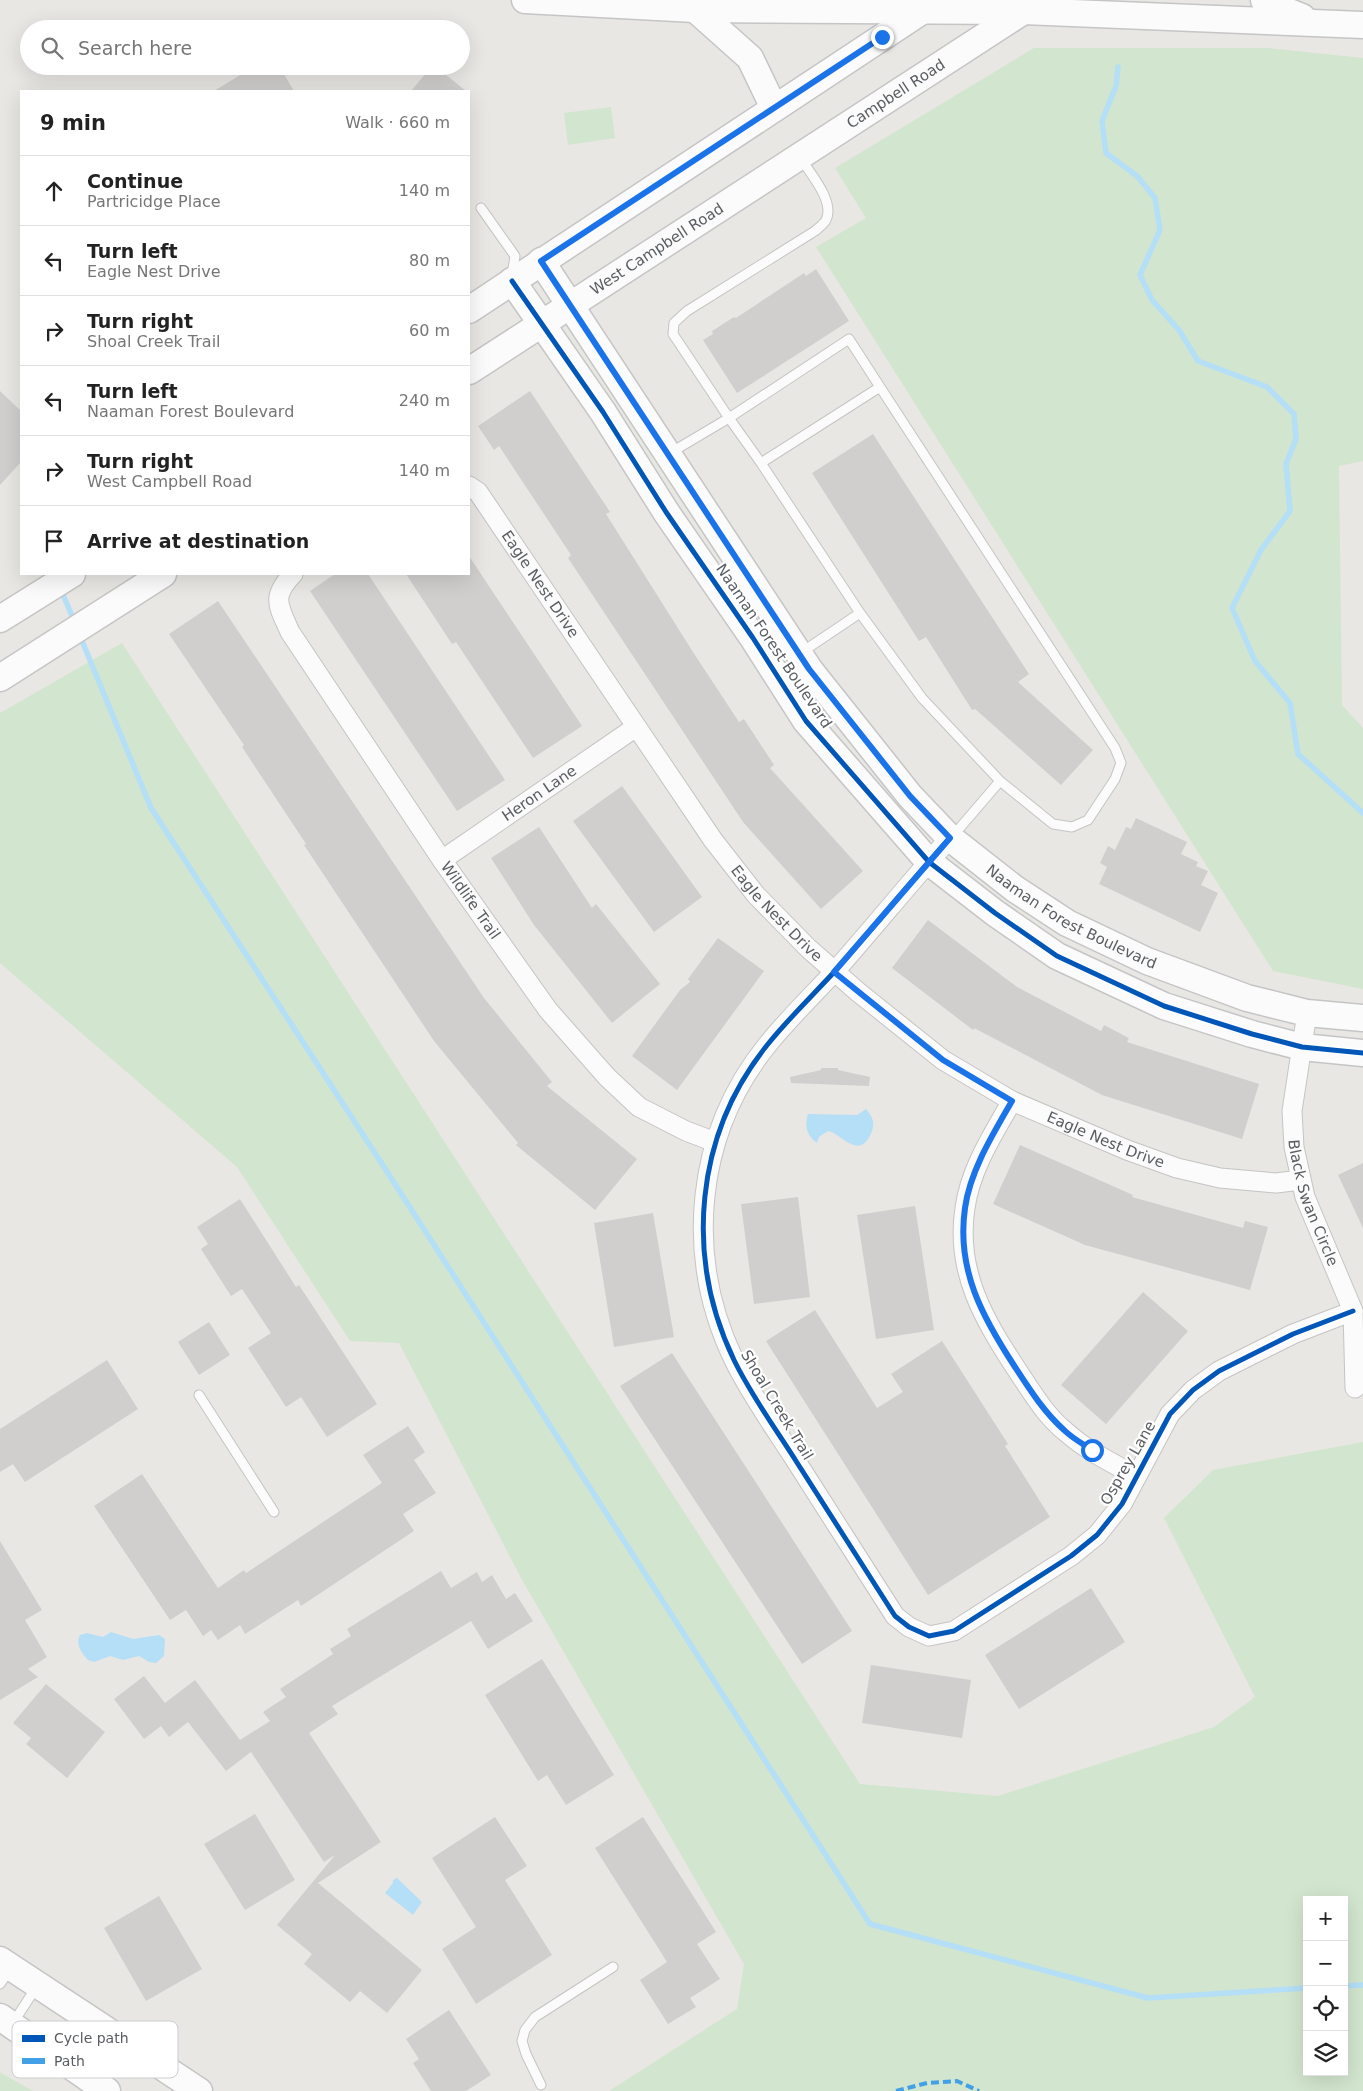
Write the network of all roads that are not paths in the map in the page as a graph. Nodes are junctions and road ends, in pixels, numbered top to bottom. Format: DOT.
graph roads {
  1 [pos="526,0"];
  2 [pos="750,0"];
  3 [pos="1264,0"];
  4 [pos="931,5"];
  5 [pos="1032,6"];
  6 [pos="695,9"];
  7 [pos="1318,24"];
  8 [pos="1363,25"];
  9 [pos="774,108"];
  10 [pos="800,157"];
  11 [pos="769,177"];
  12 [pos="481,208"];
  13 [pos="525,263"];
  14 [pos="568,305"];
  15 [pos="470,309"];
  16 [pos="540,324"];
  17 [pos="470,370"];
  18 [pos="880,387"];
  19 [pos="729,418"];
  20 [pos="668,455"];
  21 [pos="761,463"];
  22 [pos="474,489"];
  23 [pos="70,575"];
  24 [pos="162,575"];
  25 [pos="292,575"];
  26 [pos="732,606"];
  27 [pos="860,613"];
  28 [pos="0,619"];
  29 [pos="799,654"];
  30 [pos="0,678"];
  31 [pos="636,728"];
  32 [pos="1000,781"];
  33 [pos="950,838"];
  34 [pos="442,860"];
  35 [pos="929,862"];
  36 [pos="834,972"];
  37 [pos="1308,1013"];
  38 [pos="1363,1018"];
  39 [pos="1302,1047"];
  40 [pos="1363,1053"];
  41 [pos="1012,1101"];
  42 [pos="715,1142"];
  43 [pos="1300,1180"];
  44 [pos="1354,1311"];
  45 [pos="1355,1388"];
  46 [pos="199,1395"];
  47 [pos="1136,1476"];
  48 [pos="274,1512"];
  49 [pos="929,1636"];
  50 [pos="613,1967"];
  51 [pos="4,1970"];
  52 [pos="38,1985"];
  53 [pos="93,2021"];
  54 [pos="6,2022"];
  55 [pos="178,2077"];
  56 [pos="88,2078"];
  57 [pos="541,2086"];
  58 [pos="107,2091"];
  59 [pos="199,2091"];
  1 -- 6 [label="main road"];
  2 -- 6 [label="main road"];
  3 -- 7 [label="main road"];
  4 -- 5 [label="main road"];
  4 -- 6 [label="main road"];
  4 -- 9 [label="main road"];
  5 -- 7 [label="main road"];
  5 -- 10 [label="main road, Campbell Road"];
  6 -- 9 [label="main road"];
  7 -- 8 [label="main road"];
  9 -- 13 [label="main road"];
  10 -- 11 [label="main road, Campbell Road"];
  10 -- 19 [label="lane"];
  11 -- 14 [label="main road, West Campbell Road"];
  12 -- 13 [label="lane"];
  13 -- 14 [label="main road, Naaman Forest Boulevard"];
  13 -- 15 [label="main road"];
  13 -- 16 [label="main road, Naaman Forest Boulevard"];
  14 -- 16 [label="main road, West Campbell Road"];
  14 -- 20 [label="main road, Naaman Forest Boulevard"];
  16 -- 17 [label="main road, West Campbell Road"];
  16 -- 26 [label="main road, Naaman Forest Boulevard"];
  18 -- 19 [label="lane"];
  18 -- 21 [label="lane"];
  18 -- 32 [label="lane"];
  19 -- 20 [label="lane"];
  19 -- 21 [label="lane"];
  20 -- 29 [label="main road, Naaman Forest Boulevard"];
  21 -- 27 [label="lane"];
  22 -- 31 [label="street, Eagle Nest Drive"];
  23 -- 28 [label="main road"];
  24 -- 30 [label="main road"];
  25 -- 34 [label="street, Wildlife Trail"];
  26 -- 29 [label="main road"];
  26 -- 35 [label="main road, Naaman Forest Boulevard"];
  27 -- 29 [label="lane"];
  27 -- 32 [label="lane"];
  29 -- 33 [label="main road, Naaman Forest Boulevard"];
  31 -- 34 [label="street, Heron Lane"];
  31 -- 36 [label="street, Eagle Nest Drive"];
  32 -- 33 [label="lane"];
  33 -- 35 [label="street, Shoal Creek Trail"];
  33 -- 37 [label="main road, Naaman Forest Boulevard"];
  34 -- 42 [label="street, Wildlife Trail"];
  35 -- 36 [label="street, Shoal Creek Trail"];
  35 -- 39 [label="main road, Naaman Forest Boulevard"];
  36 -- 41 [label="street, Eagle Nest Drive"];
  36 -- 42 [label="street, Shoal Creek Trail"];
  37 -- 38 [label="main road, Naaman Forest Boulevard"];
  37 -- 39 [label="street, Black Swan Circle"];
  39 -- 40 [label="main road, Naaman Forest Boulevard"];
  39 -- 43 [label="street, Black Swan Circle"];
  41 -- 43 [label="street, Eagle Nest Drive"];
  41 -- 47 [label="street"];
  42 -- 49 [label="street, Shoal Creek Trail"];
  43 -- 44 [label="street, Black Swan Circle"];
  44 -- 45 [label="street, Black Swan Circle"];
  44 -- 47 [label="street, Osprey Lane"];
  46 -- 48 [label="lane"];
  47 -- 49 [label="street, Osprey Lane"];
  50 -- 57 [label="lane"];
  51 -- 52 [label="main road"];
  52 -- 53 [label="main road"];
  52 -- 54 [label="lane"];
  55 -- 59 [label="main road"];
  56 -- 58 [label="main road"];
}
